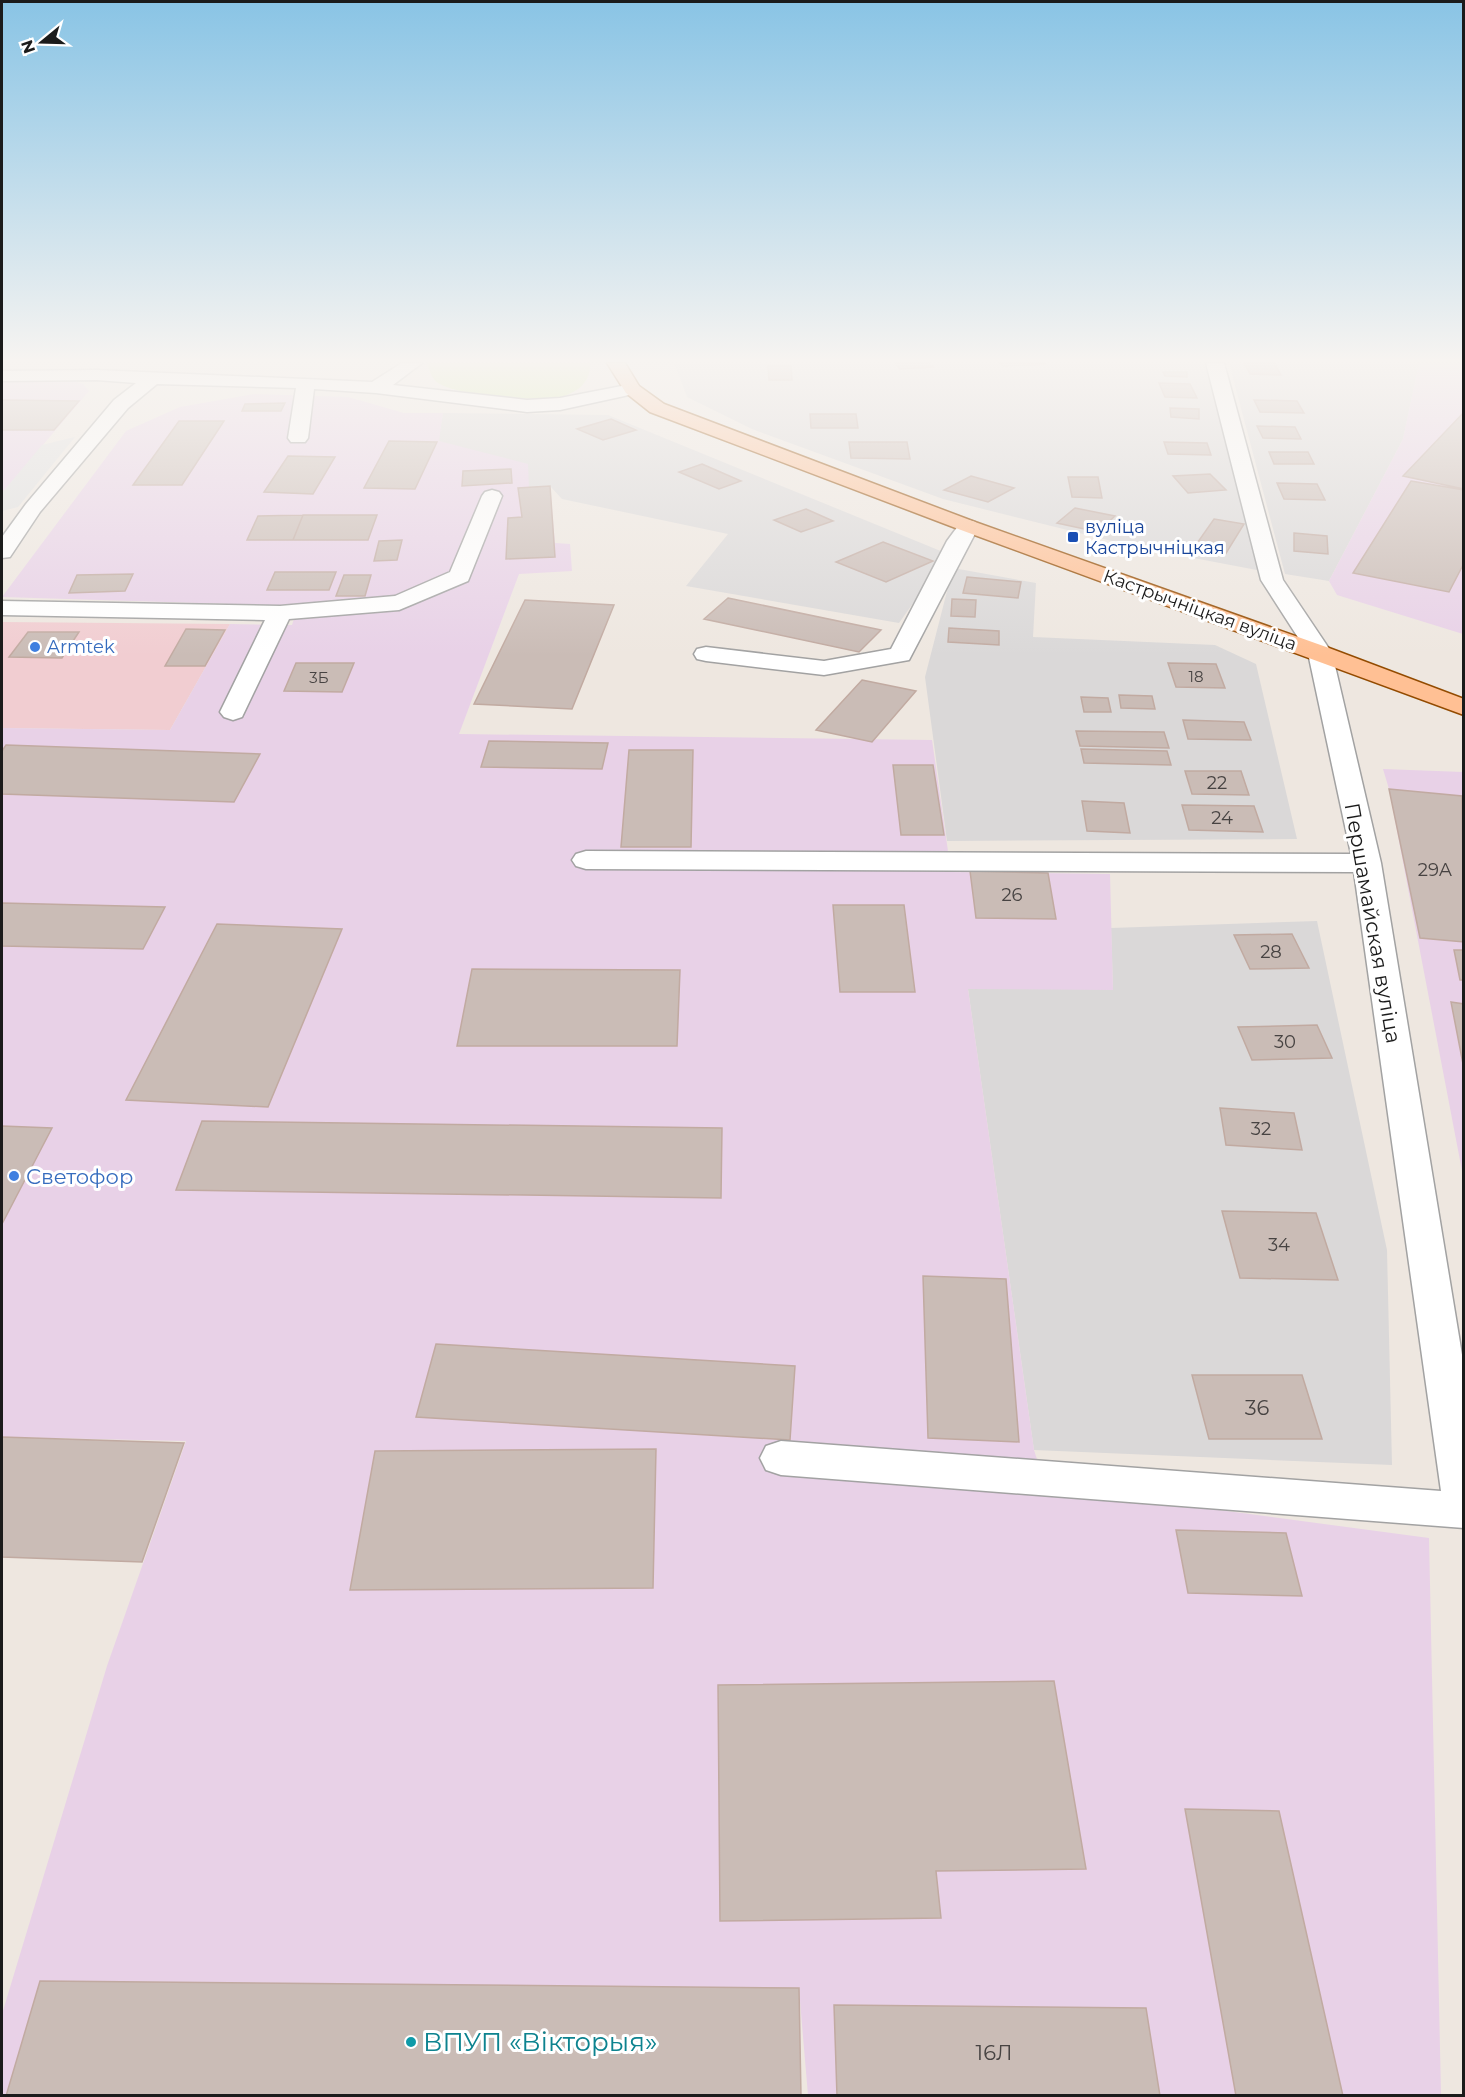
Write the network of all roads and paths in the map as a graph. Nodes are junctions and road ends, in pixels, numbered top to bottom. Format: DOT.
graph roads {
  1 [pos="73,461"];
  2 [pos="796,461"];
  3 [pos="1241,461"];
  4 [pos="492,496"];
  5 [pos="33,508"];
  6 [pos="2,520"];
  7 [pos="968,526"];
  8 [pos="2,552"];
  9 [pos="2,608"];
  10 [pos="280,613"];
  11 [pos="1320,653"];
  12 [pos="706,654"];
  13 [pos="1464,708"];
  14 [pos="233,712"];
  15 [pos="586,860"];
  16 [pos="1367,863"];
  17 [pos="781,1458"];
  18 [pos="1464,1503"];
  19 [pos="1464,1510"];
  1 -- 5 [label="street"];
  2 -- 7 [label="main road, Кастрычніцкая вуліца"];
  3 -- 11 [label="street, Першамайская вуліца"];
  4 -- 10 [label="street"];
  5 -- 6 [label="street"];
  5 -- 8 [label="street"];
  7 -- 11 [label="main road, Кастрычніцкая вуліца"];
  7 -- 12 [label="street"];
  9 -- 10 [label="street"];
  10 -- 14 [label="street"];
  11 -- 13 [label="main road, Кастрычніцкая вуліца"];
  11 -- 16 [label="street, Першамайская вуліца"];
  15 -- 16 [label="street"];
  16 -- 18 [label="street, Першамайская вуліца"];
  17 -- 19 [label="street"];
}
